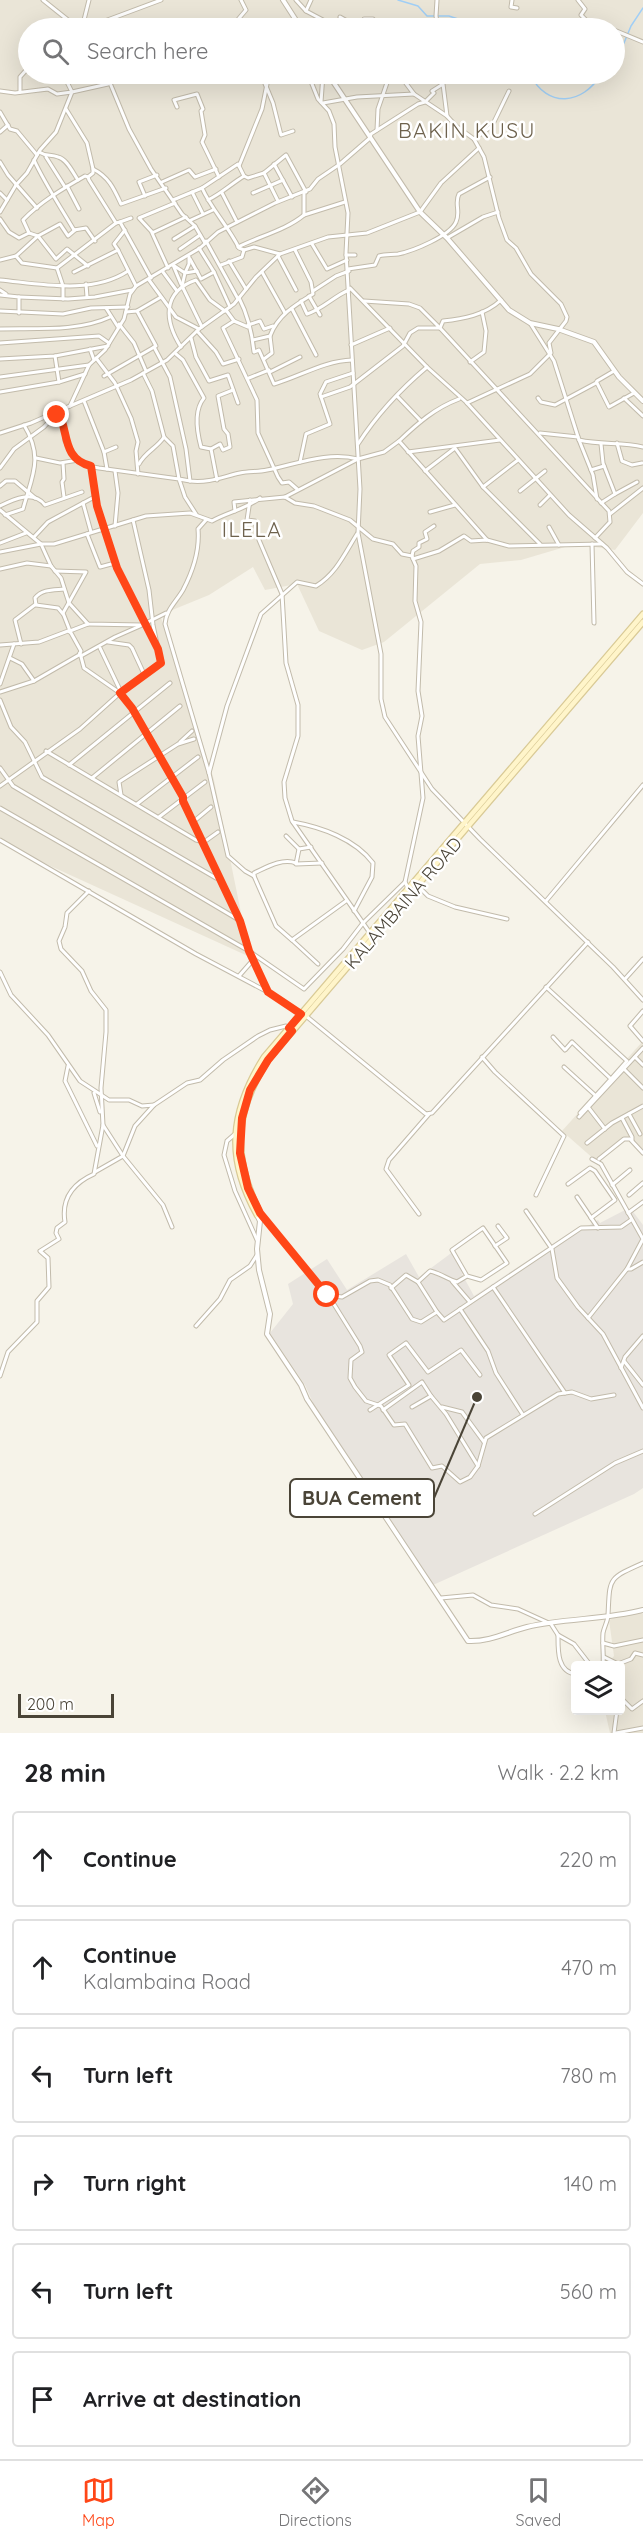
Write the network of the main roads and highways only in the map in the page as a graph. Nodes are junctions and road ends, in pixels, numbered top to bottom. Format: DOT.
graph roads {
  1 [pos="643,614"];
  2 [pos="643,622"];
  3 [pos="466,824"];
  4 [pos="303,1015"];
  5 [pos="291,1030"];
  1 -- 3 [label="main road"];
  2 -- 3 [label="main road, KALAMBAINA ROAD"];
  3 -- 4 [label="main road"];
  3 -- 4 [label="main road, KALAMBAINA ROAD"];
  4 -- 5 [label="main road, KALAMBAINA ROAD"];
  5 -- 5 [label="main road, KALAMBAINA ROAD"];
}
